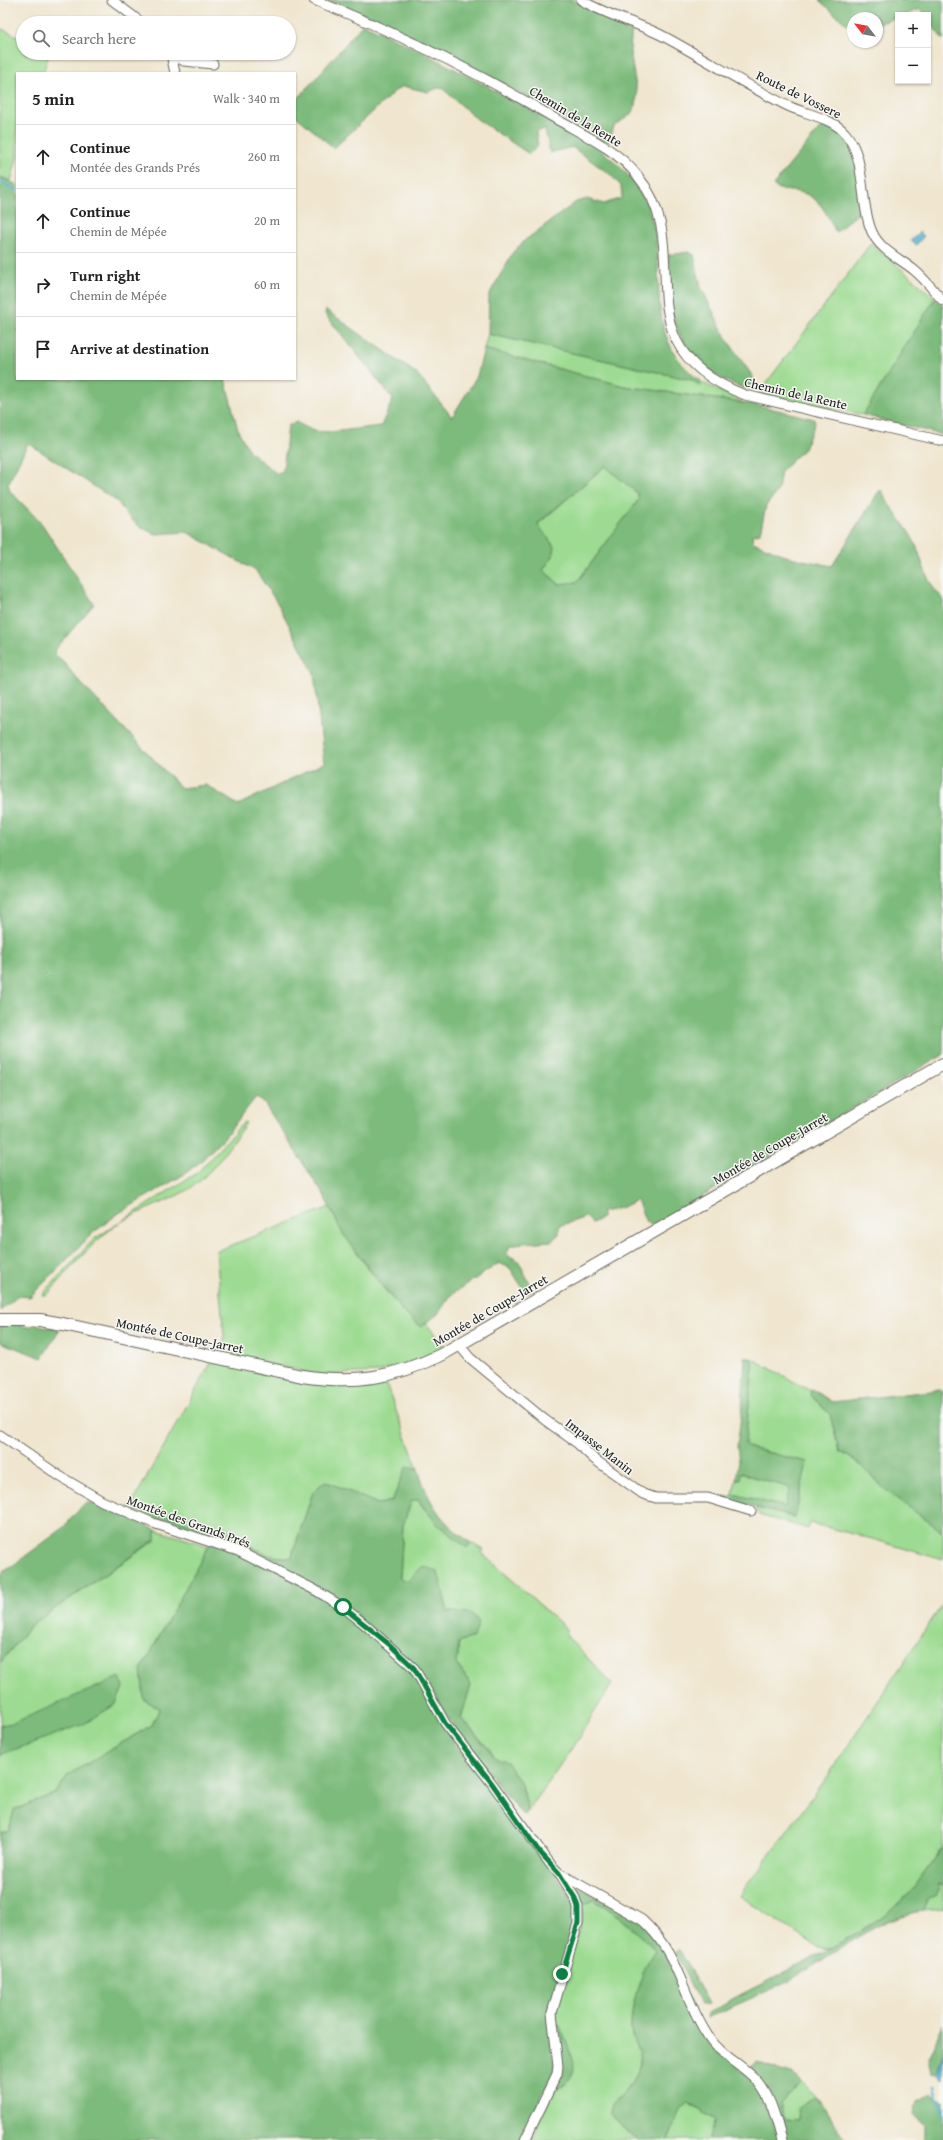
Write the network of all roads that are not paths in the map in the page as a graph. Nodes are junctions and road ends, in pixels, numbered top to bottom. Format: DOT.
graph roads {
  1 [pos="112,0"];
  2 [pos="314,0"];
  3 [pos="581,0"];
  4 [pos="133,16"];
  5 [pos="172,60"];
  6 [pos="182,60"];
  7 [pos="213,64"];
  8 [pos="175,72"];
  9 [pos="943,301"];
  10 [pos="943,442"];
  11 [pos="943,1064"];
  12 [pos="0,1320"];
  13 [pos="459,1344"];
  14 [pos="0,1435"];
  15 [pos="750,1511"];
  16 [pos="559,1873"];
  17 [pos="525,2140"];
  18 [pos="782,2140"];
  1 -- 4 [label="street"];
  2 -- 10 [label="street, Chemin de la Rente"];
  3 -- 9 [label="street, Route de Vossere"];
  5 -- 8 [label="street"];
  6 -- 7 [label="street"];
  11 -- 13 [label="main road, Montée de Coupe-Jarret"];
  12 -- 13 [label="main road, Montée de Coupe-Jarret"];
  13 -- 15 [label="street, Impasse Manin"];
  14 -- 16 [label="street, Montée des Grands Prés"];
  16 -- 17 [label="street"];
  16 -- 18 [label="street, Montée des Grands Prés"];
}
